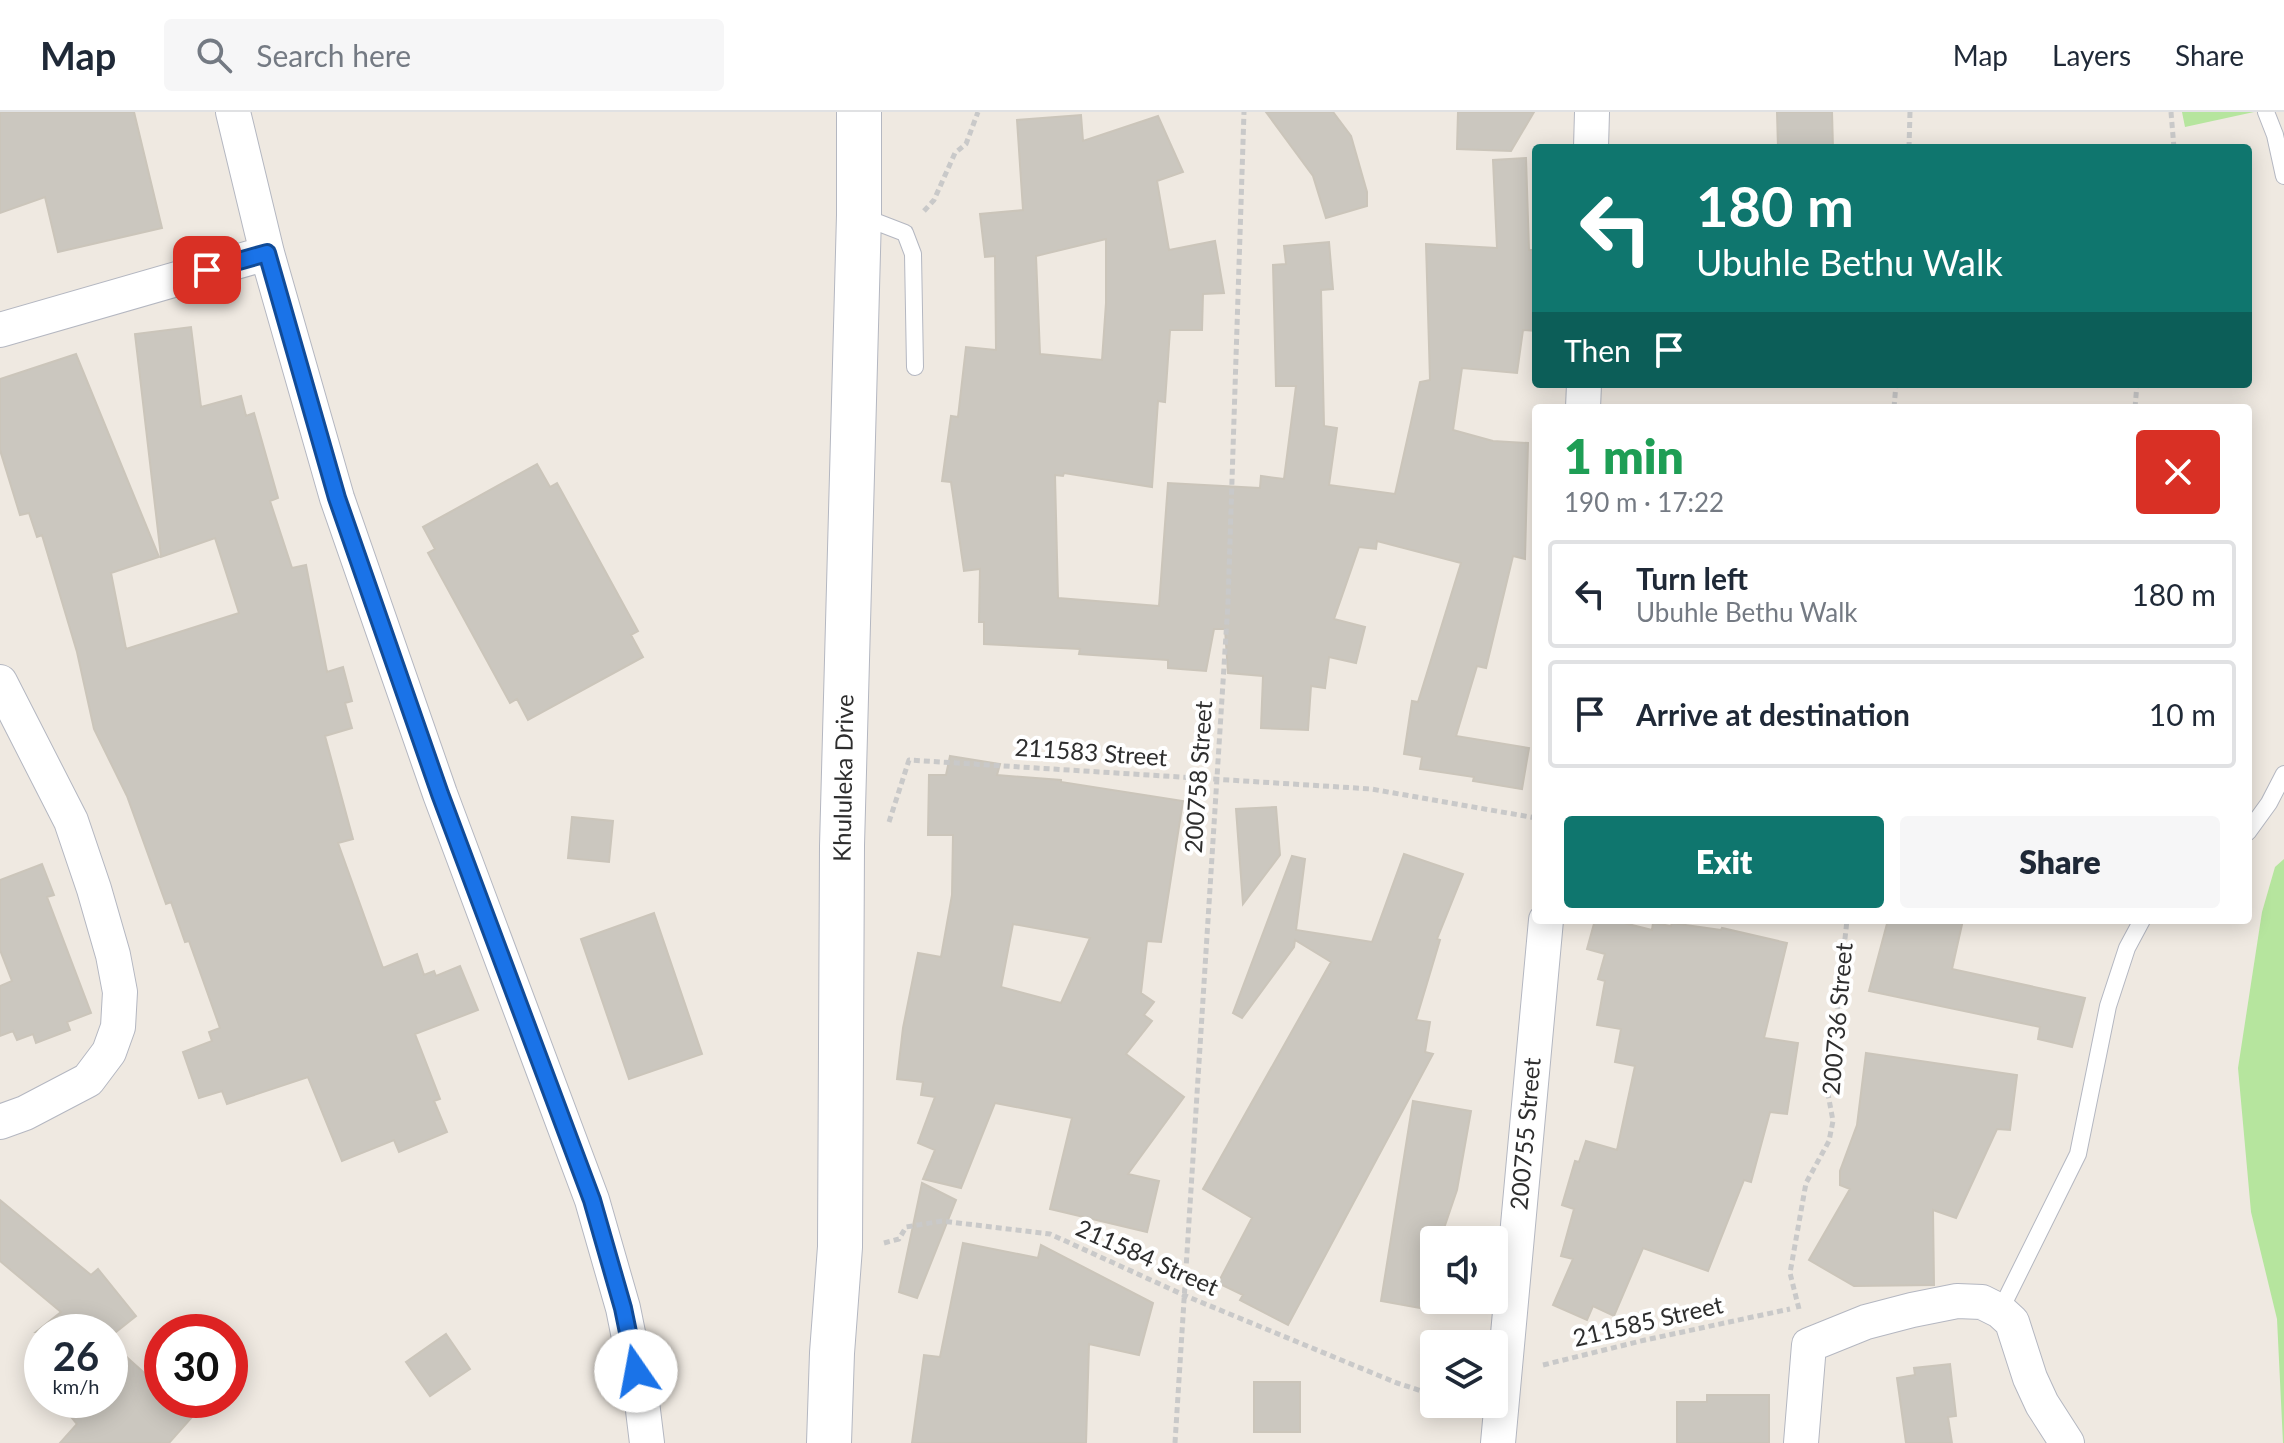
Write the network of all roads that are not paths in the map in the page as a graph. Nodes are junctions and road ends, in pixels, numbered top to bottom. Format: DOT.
graph roads {
  1 [pos="233,112"];
  2 [pos="859,112"];
  3 [pos="1592,112"];
  4 [pos="2266,112"];
  5 [pos="1591,144"];
  6 [pos="2284,176"];
  7 [pos="859,215"];
  8 [pos="267,253"];
  9 [pos="0,330"];
  10 [pos="915,367"];
  11 [pos="0,682"];
  12 [pos="2284,774"];
  13 [pos="2252,826"];
  14 [pos="1546,924"];
  15 [pos="2140,924"];
  16 [pos="0,1122"];
  17 [pos="2000,1311"];
  18 [pos="647,1443"];
  19 [pos="829,1443"];
  20 [pos="1498,1443"];
  21 [pos="1801,1443"];
  22 [pos="2067,1443"];
  1 -- 8 [label="street"];
  2 -- 7 [label="street, Khululeka Drive"];
  3 -- 5 [label="street"];
  4 -- 6 [label="lane"];
  7 -- 10 [label="lane"];
  7 -- 19 [label="street, Khululeka Drive"];
  8 -- 9 [label="street"];
  8 -- 18 [label="street"];
  11 -- 16 [label="street"];
  12 -- 13 [label="lane"];
  14 -- 20 [label="street, 200755 Street"];
  15 -- 17 [label="lane"];
  17 -- 21 [label="street"];
  17 -- 22 [label="street"];
}
